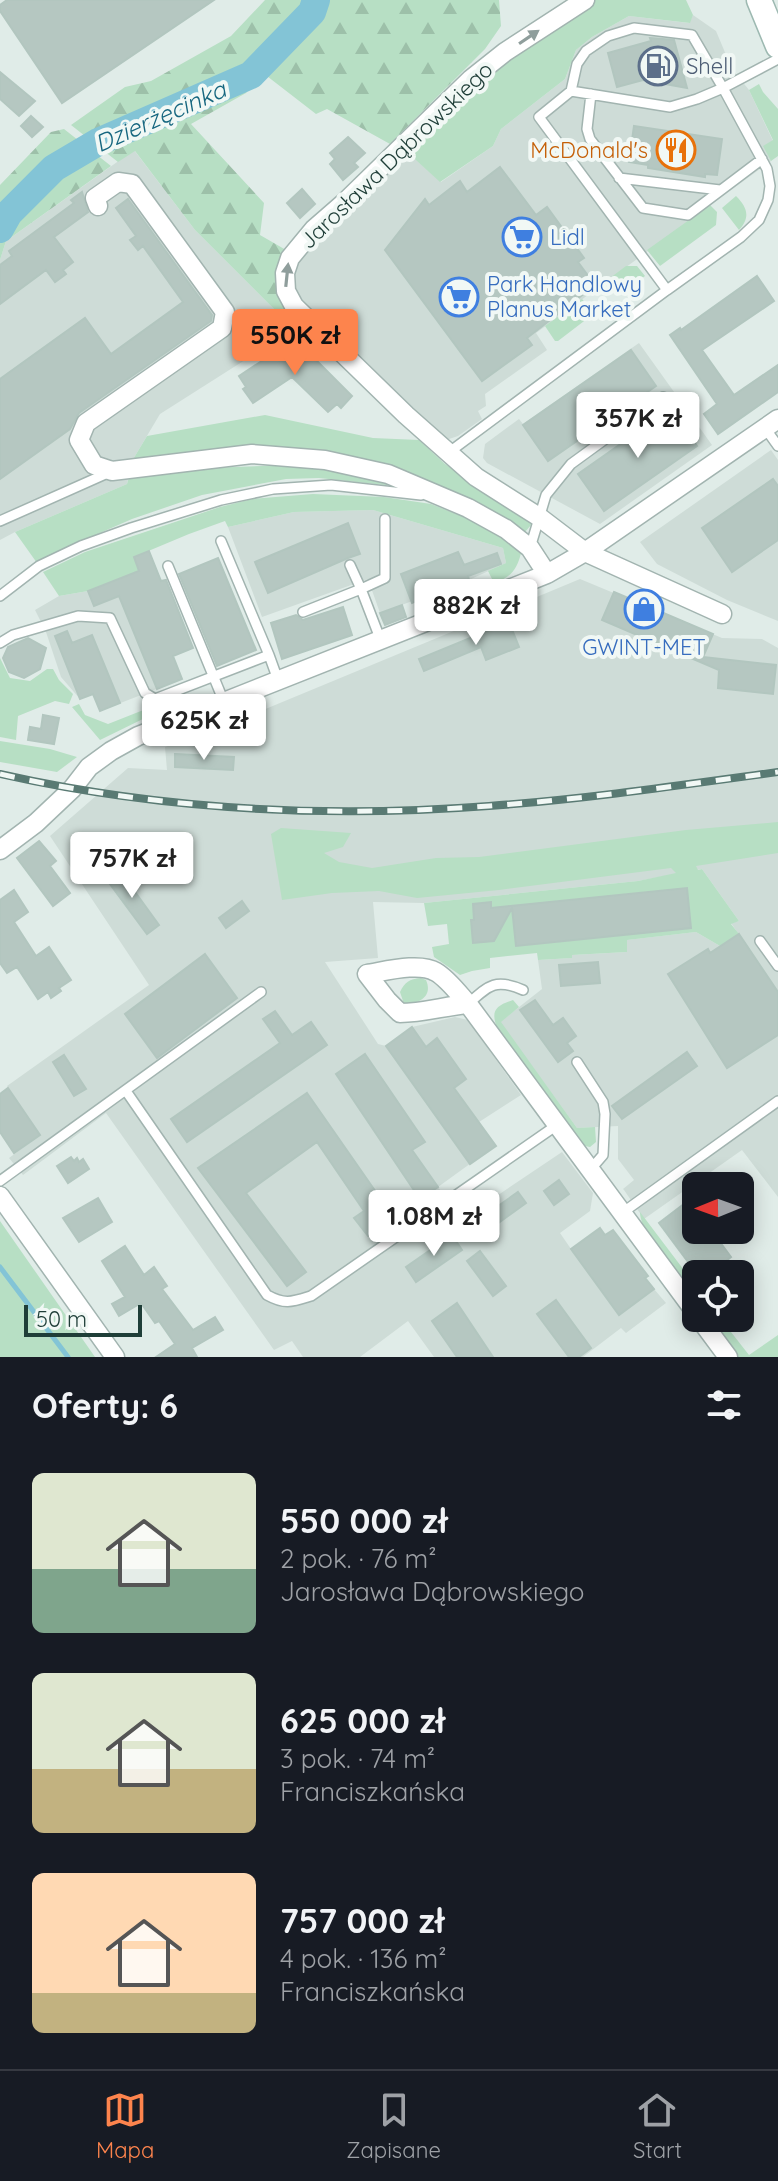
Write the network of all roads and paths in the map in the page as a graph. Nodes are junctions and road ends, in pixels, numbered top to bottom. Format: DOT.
graph roads {
  1 [pos="585,0"];
  2 [pos="759,0"];
  3 [pos="778,46"];
  4 [pos="778,59"];
  5 [pos="723,88"];
  6 [pos="571,91"];
  7 [pos="591,94"];
  8 [pos="762,159"];
  9 [pos="619,178"];
  10 [pos="720,190"];
  11 [pos="98,206"];
  12 [pos="667,290"];
  13 [pos="663,397"];
  14 [pos="771,423"];
  15 [pos="778,446"];
  16 [pos="448,453"];
  17 [pos="112,471"];
  18 [pos="468,508"];
  19 [pos="539,517"];
  20 [pos="385,519"];
  21 [pos="0,521"];
  22 [pos="221,541"];
  23 [pos="530,548"];
  24 [pos="585,552"];
  25 [pos="350,565"];
  26 [pos="168,566"];
  27 [pos="547,574"];
  28 [pos="361,589"];
  29 [pos="0,596"];
  30 [pos="303,612"];
  31 [pos="722,614"];
  32 [pos="381,641"];
  33 [pos="0,643"];
  34 [pos="269,655"];
  35 [pos="213,676"];
  36 [pos="278,680"];
  37 [pos="155,699"];
  38 [pos="224,702"];
  39 [pos="164,726"];
  40 [pos="0,850"];
  41 [pos="760,941"];
  42 [pos="778,966"];
  43 [pos="523,990"];
  44 [pos="261,992"];
  45 [pos="468,1004"];
  46 [pos="577,1062"];
  47 [pos="126,1091"];
  48 [pos="778,1101"];
  49 [pos="557,1125"];
  50 [pos="590,1170"];
  51 [pos="0,1181"];
  52 [pos="0,1196"];
  53 [pos="622,1213"];
  54 [pos="682,1294"];
  55 [pos="710,1332"];
  56 [pos="115,1357"];
  57 [pos="728,1357"];
  16 -- 1 [label="street, Jarosława Dąbrowskiego, one-way"];
  2 -- 3 [label="street"];
  4 -- 5 [label="lane"];
  5 -- 6 [label="lane"];
  5 -- 7 [label="lane"];
  5 -- 8 [label="lane"];
  6 -- 7 [label="lane"];
  6 -- 12 [label="lane"];
  7 -- 9 [label="lane"];
  8 -- 10 [label="lane"];
  8 -- 12 [label="lane"];
  9 -- 10 [label="lane"];
  9 -- 10 [label="lane"];
  11 -- 17 [label="street"];
  12 -- 16 [label="lane"];
  13 -- 19 [label="lane"];
  14 -- 15 [label="lane"];
  14 -- 24 [label="street"];
  16 -- 19 [label="street, Jarosława Dąbrowskiego"];
  17 -- 18 [label="street"];
  17 -- 21 [label="lane"];
  18 -- 23 [label="street"];
  18 -- 29 [label="lane"];
  19 -- 23 [label="lane"];
  19 -- 24 [label="street, Jarosława Dąbrowskiego"];
  20 -- 28 [label="lane"];
  22 -- 34 [label="lane"];
  23 -- 27 [label="street"];
  24 -- 27 [label="street"];
  24 -- 31 [label="street, Jarosława Dąbrowskiego"];
  25 -- 28 [label="lane"];
  26 -- 35 [label="lane"];
  27 -- 32 [label="street"];
  28 -- 30 [label="lane"];
  28 -- 32 [label="lane"];
  32 -- 36 [label="street"];
  33 -- 37 [label="lane"];
  34 -- 35 [label="lane"];
  34 -- 36 [label="lane"];
  35 -- 37 [label="lane"];
  35 -- 38 [label="lane"];
  36 -- 38 [label="street"];
  37 -- 39 [label="lane"];
  38 -- 39 [label="street"];
  39 -- 40 [label="street"];
  41 -- 42 [label="lane"];
  43 -- 45 [label="lane"];
  44 -- 47 [label="lane"];
  45 -- 45 [label="street"];
  45 -- 49 [label="street"];
  46 -- 50 [label="lane"];
  47 -- 49 [label="lane"];
  47 -- 51 [label="lane"];
  48 -- 53 [label="lane"];
  49 -- 50 [label="street"];
  50 -- 53 [label="street"];
  52 -- 56 [label="street"];
  53 -- 54 [label="street"];
  55 -- 57 [label="street"];
}
